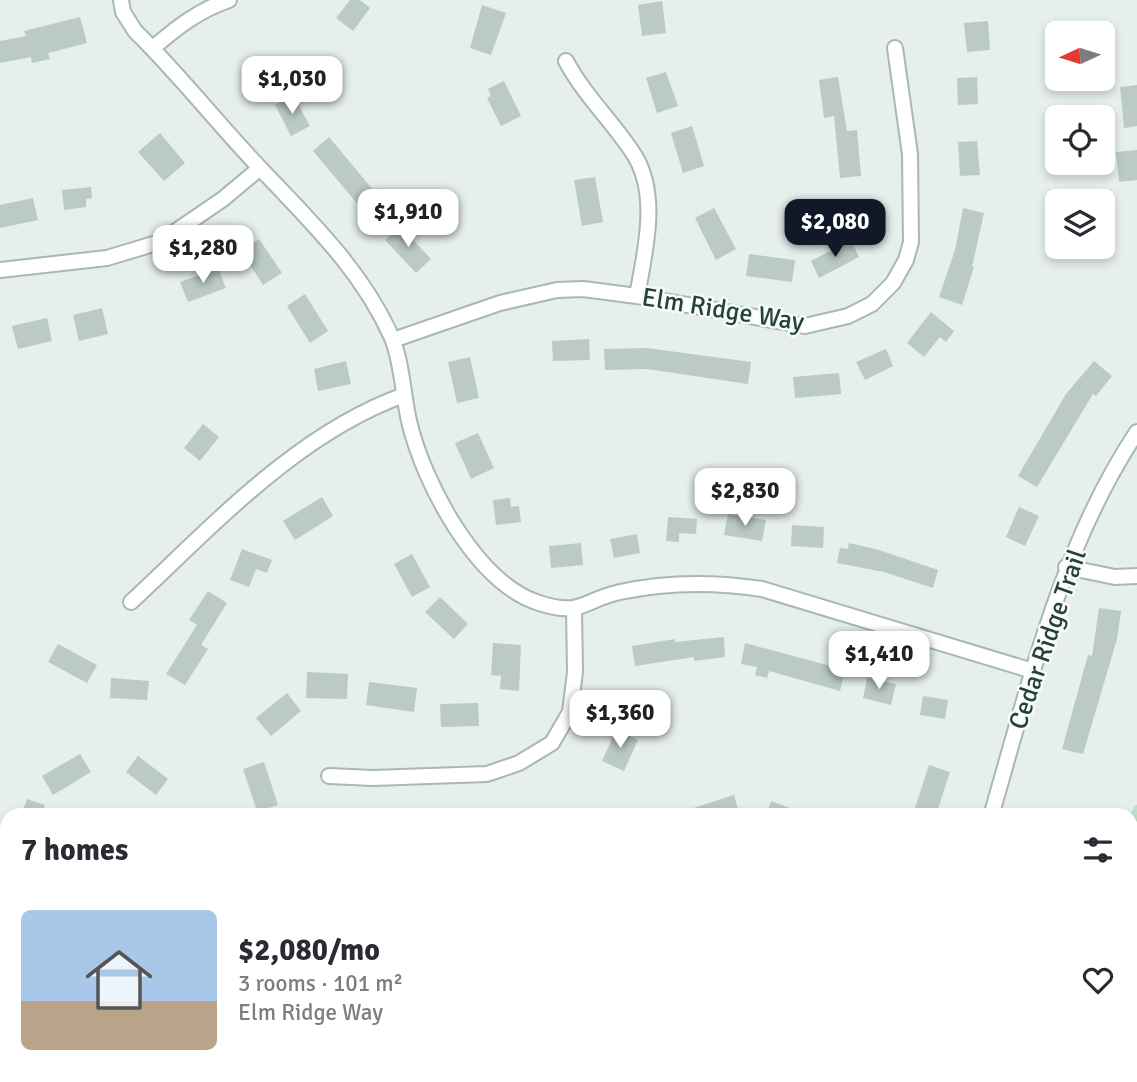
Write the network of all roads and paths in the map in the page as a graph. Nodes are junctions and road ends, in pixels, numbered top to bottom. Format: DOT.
graph roads {
  1 [pos="121,0"];
  2 [pos="229,0"];
  3 [pos="152,48"];
  4 [pos="894,48"];
  5 [pos="566,61"];
  6 [pos="260,168"];
  7 [pos="0,271"];
  8 [pos="637,296"];
  9 [pos="393,340"];
  10 [pos="404,395"];
  11 [pos="1137,432"];
  12 [pos="1066,567"];
  13 [pos="1137,576"];
  14 [pos="131,602"];
  15 [pos="574,610"];
  16 [pos="1033,671"];
  17 [pos="329,776"];
  18 [pos="993,808"];
  1 -- 3 [label="street"];
  2 -- 3 [label="street"];
  3 -- 6 [label="street"];
  4 -- 8 [label="street, Elm Ridge Way"];
  5 -- 8 [label="street"];
  6 -- 7 [label="street"];
  6 -- 9 [label="street"];
  8 -- 9 [label="street, Elm Ridge Way"];
  9 -- 10 [label="street"];
  10 -- 14 [label="street"];
  10 -- 15 [label="street"];
  11 -- 12 [label="street, Cedar Ridge Trail"];
  12 -- 13 [label="street"];
  12 -- 16 [label="street, Cedar Ridge Trail"];
  15 -- 16 [label="street"];
  15 -- 17 [label="street"];
  16 -- 18 [label="street, Cedar Ridge Trail"];
}
